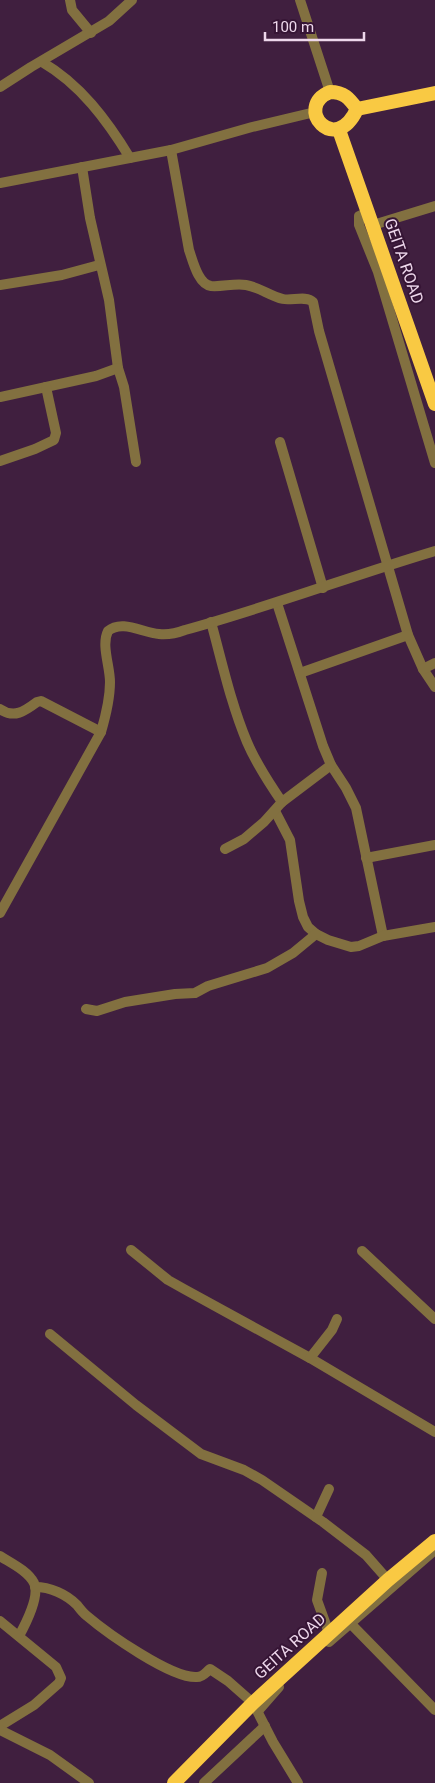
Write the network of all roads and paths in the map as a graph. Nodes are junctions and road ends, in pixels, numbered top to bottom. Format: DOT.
graph roads {
  1 [pos="70,0"];
  2 [pos="132,0"];
  3 [pos="300,0"];
  4 [pos="91,33"];
  5 [pos="42,62"];
  6 [pos="0,88"];
  7 [pos="330,92"];
  8 [pos="435,93"];
  9 [pos="357,109"];
  10 [pos="315,112"];
  11 [pos="339,130"];
  12 [pos="171,150"];
  13 [pos="130,158"];
  14 [pos="82,167"];
  15 [pos="0,183"];
  16 [pos="435,206"];
  17 [pos="370,218"];
  18 [pos="99,265"];
  19 [pos="0,285"];
  20 [pos="118,368"];
  21 [pos="46,387"];
  22 [pos="0,397"];
  23 [pos="435,404"];
  24 [pos="280,442"];
  25 [pos="0,462"];
  26 [pos="136,462"];
  27 [pos="435,463"];
  28 [pos="435,551"];
  29 [pos="387,565"];
  30 [pos="323,588"];
  31 [pos="277,603"];
  32 [pos="211,622"];
  33 [pos="408,635"];
  34 [pos="435,663"];
  35 [pos="423,670"];
  36 [pos="300,673"];
  37 [pos="435,687"];
  38 [pos="0,709"];
  39 [pos="100,732"];
  40 [pos="331,765"];
  41 [pos="282,802"];
  42 [pos="275,811"];
  43 [pos="435,845"];
  44 [pos="225,849"];
  45 [pos="366,858"];
  46 [pos="0,913"];
  47 [pos="435,927"];
  48 [pos="316,934"];
  49 [pos="383,936"];
  50 [pos="86,1009"];
  51 [pos="131,1250"];
  52 [pos="362,1251"];
  53 [pos="435,1318"];
  54 [pos="337,1320"];
  55 [pos="50,1334"];
  56 [pos="310,1358"];
  57 [pos="435,1432"];
  58 [pos="329,1489"];
  59 [pos="316,1517"];
  60 [pos="435,1541"];
  61 [pos="435,1550"];
  62 [pos="0,1556"];
  63 [pos="322,1573"];
  64 [pos="388,1580"];
  65 [pos="35,1587"];
  66 [pos="0,1621"];
  67 [pos="351,1624"];
  68 [pos="329,1634"];
  69 [pos="19,1636"];
  70 [pos="256,1706"];
  71 [pos="435,1710"];
  72 [pos="0,1726"];
  73 [pos="265,1726"];
  74 [pos="0,1730"];
  75 [pos="90,1783"];
  76 [pos="174,1783"];
  77 [pos="204,1783"];
  78 [pos="298,1783"];
  1 -- 4 [label="street"];
  2 -- 4 [label="street"];
  3 -- 7 [label="street"];
  4 -- 5 [label="street"];
  5 -- 6 [label="street"];
  5 -- 13 [label="street"];
  7 -- 9 [label="highway"];
  7 -- 10 [label="highway"];
  8 -- 9 [label="highway"];
  9 -- 11 [label="highway"];
  10 -- 11 [label="highway"];
  10 -- 12 [label="street"];
  11 -- 17 [label="highway, GEITA ROAD"];
  12 -- 13 [label="street"];
  12 -- 29 [label="street"];
  13 -- 14 [label="street"];
  14 -- 15 [label="street"];
  14 -- 18 [label="street"];
  16 -- 17 [label="street"];
  17 -- 23 [label="highway, GEITA ROAD"];
  17 -- 27 [label="street"];
  18 -- 19 [label="street"];
  18 -- 20 [label="street"];
  20 -- 21 [label="street"];
  20 -- 26 [label="street"];
  21 -- 22 [label="street"];
  21 -- 25 [label="street"];
  24 -- 30 [label="street"];
  28 -- 29 [label="street"];
  29 -- 30 [label="street"];
  29 -- 33 [label="street"];
  30 -- 31 [label="street"];
  31 -- 32 [label="street"];
  31 -- 36 [label="street"];
  32 -- 39 [label="street"];
  32 -- 41 [label="street"];
  33 -- 35 [label="street"];
  33 -- 36 [label="street"];
  34 -- 35 [label="street"];
  35 -- 37 [label="street"];
  36 -- 40 [label="street"];
  38 -- 39 [label="street"];
  39 -- 46 [label="street"];
  40 -- 41 [label="street"];
  40 -- 45 [label="street"];
  41 -- 42 [label="street"];
  42 -- 44 [label="street"];
  42 -- 48 [label="street"];
  43 -- 45 [label="street"];
  45 -- 49 [label="street"];
  47 -- 49 [label="street"];
  48 -- 49 [label="street"];
  48 -- 50 [label="street"];
  51 -- 56 [label="street"];
  52 -- 53 [label="street"];
  54 -- 56 [label="street"];
  55 -- 59 [label="street"];
  56 -- 57 [label="street"];
  58 -- 59 [label="street"];
  59 -- 64 [label="street"];
  60 -- 64 [label="highway, GEITA ROAD"];
  61 -- 67 [label="street"];
  62 -- 65 [label="street"];
  63 -- 68 [label="street"];
  64 -- 68 [label="highway, GEITA ROAD"];
  65 -- 69 [label="street"];
  65 -- 70 [label="street"];
  66 -- 69 [label="street"];
  67 -- 70 [label="street"];
  67 -- 71 [label="street"];
  68 -- 70 [label="highway, GEITA ROAD"];
  69 -- 72 [label="street"];
  70 -- 73 [label="street"];
  70 -- 76 [label="highway, GEITA ROAD"];
  73 -- 77 [label="street"];
  73 -- 78 [label="street"];
  74 -- 75 [label="street"];
}
